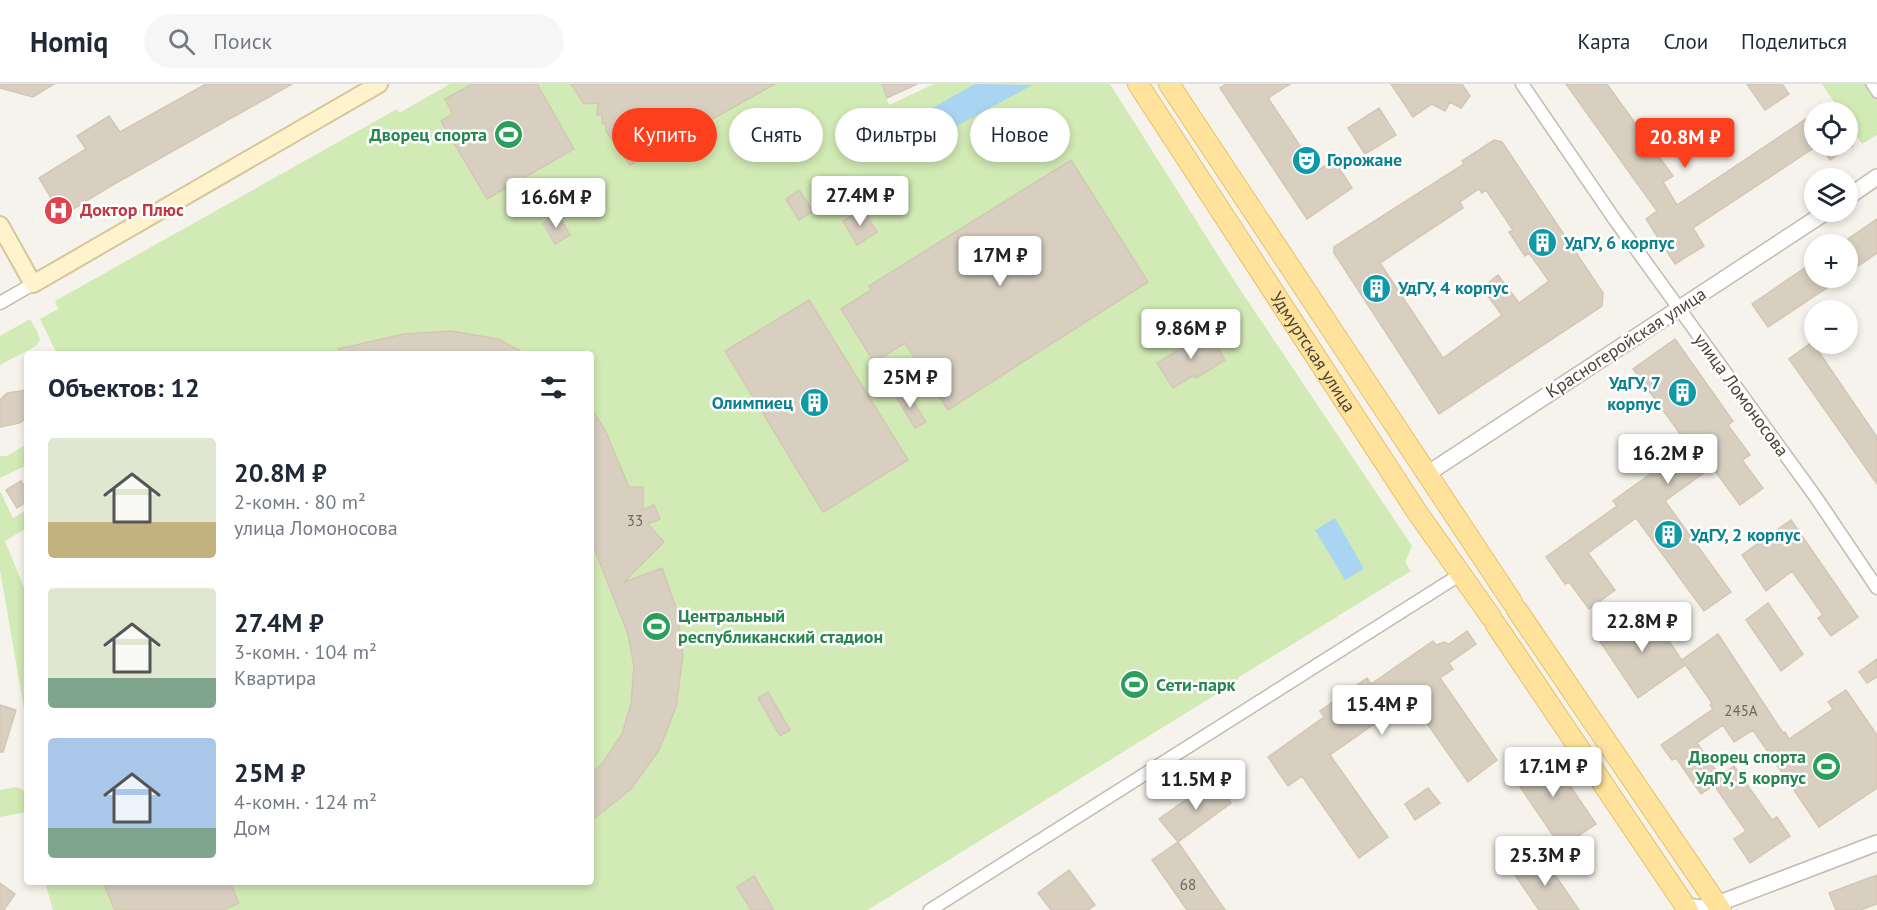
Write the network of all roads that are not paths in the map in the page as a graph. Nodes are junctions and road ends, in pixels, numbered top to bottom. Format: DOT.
graph roads {
  1 [pos="379,84"];
  2 [pos="1138,84"];
  3 [pos="1169,84"];
  4 [pos="1522,84"];
  5 [pos="1871,84"];
  6 [pos="1877,93"];
  7 [pos="1188,114"];
  8 [pos="1167,129"];
  9 [pos="1877,177"];
  10 [pos="1858,190"];
  11 [pos="1811,222"];
  12 [pos="0,225"];
  13 [pos="33,284"];
  14 [pos="0,303"];
  15 [pos="1679,309"];
  16 [pos="1426,474"];
  17 [pos="1461,574"];
  18 [pos="1877,588"];
  19 [pos="1637,786"];
  20 [pos="1614,801"];
  21 [pos="1877,843"];
  22 [pos="1719,907"];
  23 [pos="1687,908"];
  24 [pos="930,910"];
  1 -- 13 [label="main road"];
  2 -- 8 [label="main road, Удмуртская улица"];
  3 -- 7 [label="main road, Удмуртская улица"];
  4 -- 15 [label="street, улица Ломоносова"];
  5 -- 6 [label="street"];
  7 -- 8 [label="main road"];
  7 -- 16 [label="main road, Удмуртская улица"];
  8 -- 17 [label="main road, Удмуртская улица"];
  9 -- 10 [label="street"];
  11 -- 15 [label="street, Красногеройская улица"];
  12 -- 13 [label="main road"];
  13 -- 14 [label="street"];
  15 -- 16 [label="street, Красногеройская улица"];
  15 -- 18 [label="street, улица Ломоносова"];
  16 -- 19 [label="main road, Удмуртская улица"];
  17 -- 20 [label="main road, Удмуртская улица"];
  17 -- 24 [label="street"];
  19 -- 20 [label="main road"];
  19 -- 22 [label="main road, Удмуртская улица"];
  20 -- 23 [label="main road, Удмуртская улица"];
  21 -- 22 [label="street"];
  22 -- 23 [label="street"];
}
